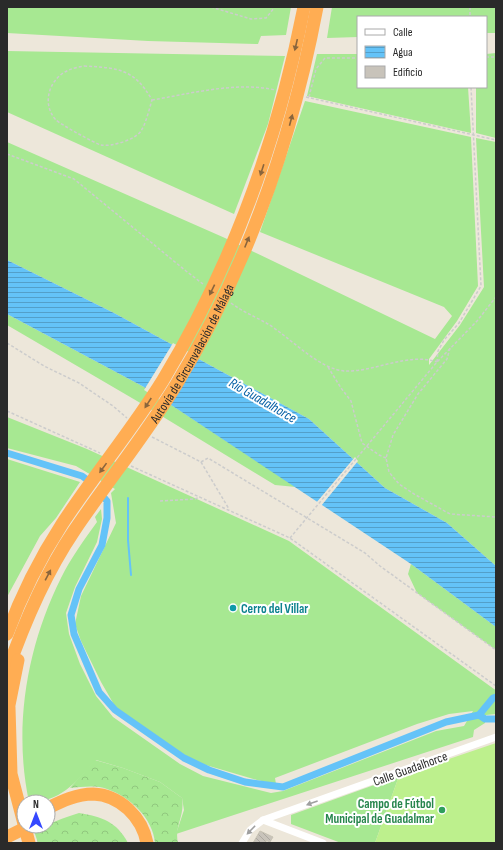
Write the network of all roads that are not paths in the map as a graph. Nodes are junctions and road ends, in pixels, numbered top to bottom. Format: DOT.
graph roads {
  1 [pos="304,7"];
  2 [pos="317,7"];
  3 [pos="22,600"];
  4 [pos="31,610"];
  5 [pos="7,615"];
  6 [pos="7,634"];
  7 [pos="7,672"];
  8 [pos="8,713"];
  9 [pos="496,737"];
  10 [pos="56,805"];
  11 [pos="56,813"];
  12 [pos="263,820"];
  13 [pos="16,832"];
  14 [pos="7,837"];
  15 [pos="29,843"];
  16 [pos="138,843"];
  17 [pos="147,843"];
  18 [pos="242,843"];
  19 [pos="323,843"];
  1 -- 3 [label="highway, Autovía de Circunvalación de Málaga, one-way"];
  4 -- 2 [label="highway, Autovía de Circunvalación de Málaga, one-way"];
  3 -- 5 [label="highway"];
  3 -- 6 [label="highway, Autovía de Circunvalación de Málaga"];
  4 -- 7 [label="highway, Autovía de Circunvalación de Málaga"];
  4 -- 8 [label="highway"];
  8 -- 15 [label="highway"];
  9 -- 12 [label="street, Calle Guadalhorce, one-way"];
  10 -- 17 [label="highway"];
  11 -- 16 [label="highway"];
  12 -- 18 [label="street, Calle Guadalhorce, one-way"];
  12 -- 19 [label="street"];
  13 -- 14 [label="highway"];
}
